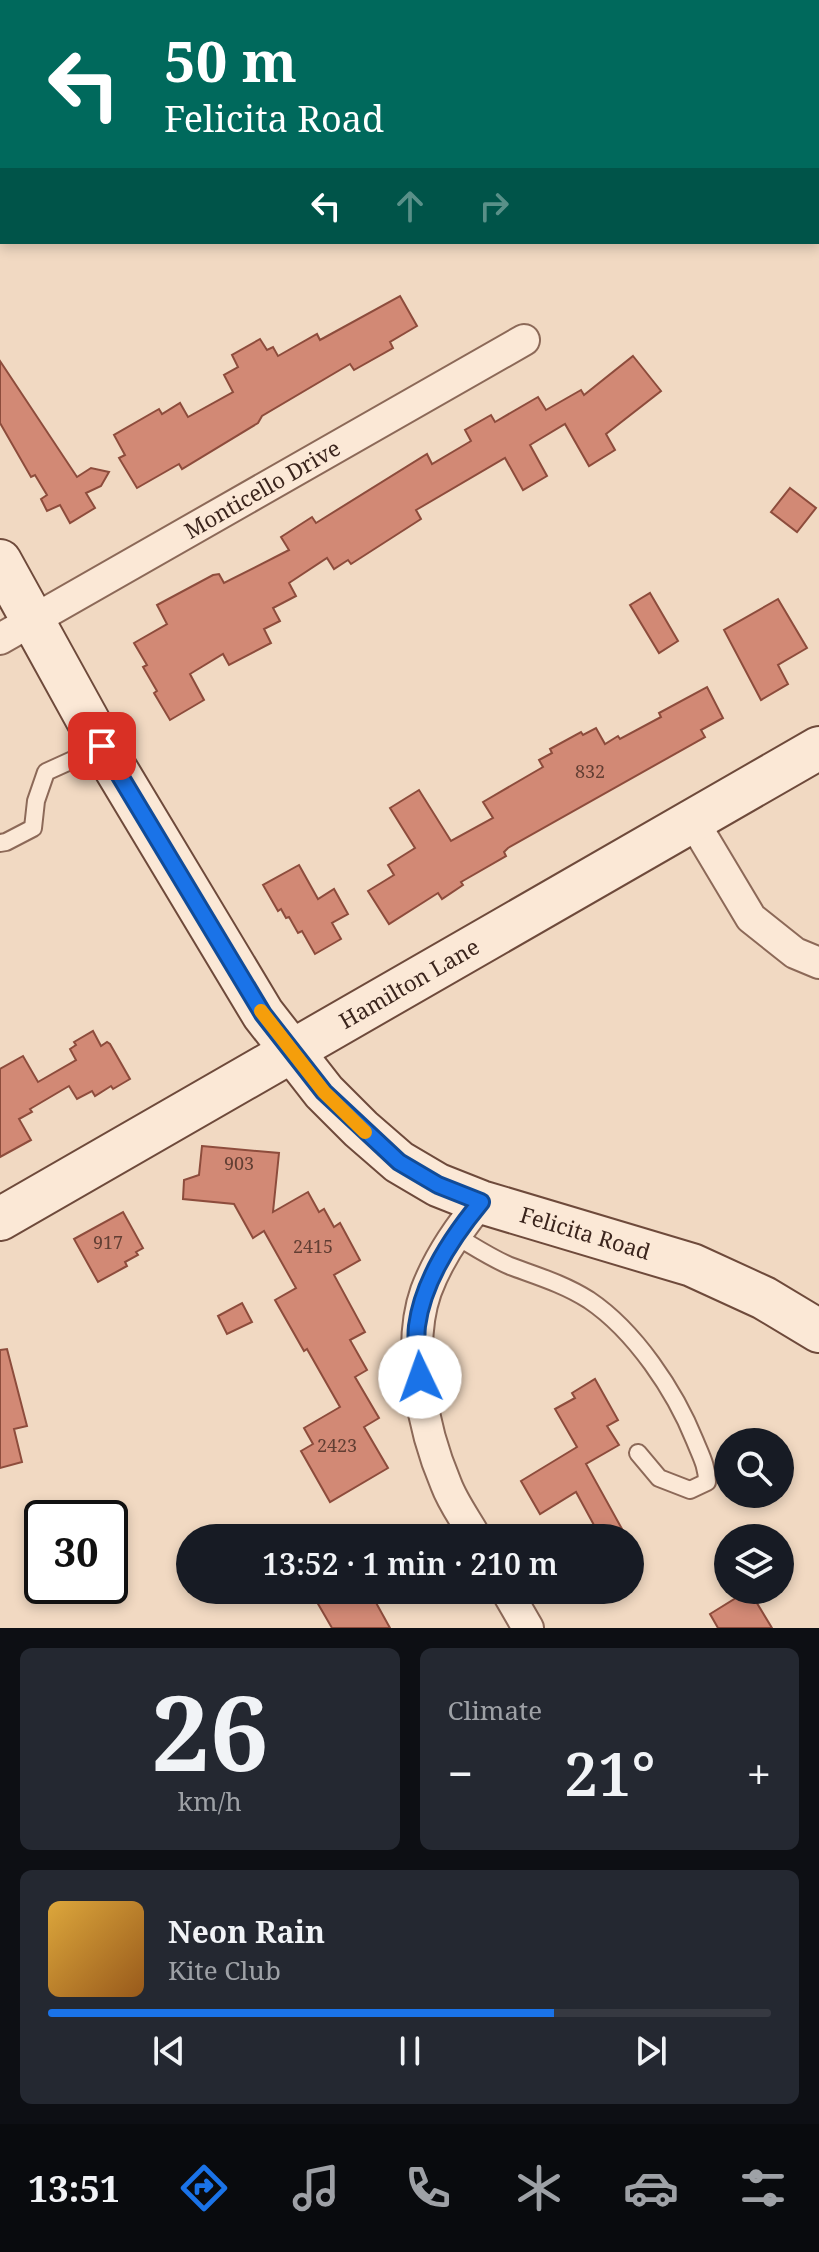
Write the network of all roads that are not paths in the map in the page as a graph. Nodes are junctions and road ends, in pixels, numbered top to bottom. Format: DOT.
graph roads {
  1 [pos="524,340"];
  2 [pos="0,561"];
  3 [pos="17,629"];
  4 [pos="102,746"];
  5 [pos="819,748"];
  6 [pos="693,821"];
  7 [pos="0,843"];
  8 [pos="819,963"];
  9 [pos="292,1052"];
  10 [pos="481,1202"];
  11 [pos="0,1219"];
  12 [pos="456,1236"];
  13 [pos="819,1331"];
  14 [pos="638,1453"];
  15 [pos="468,1524"];
  16 [pos="514,1604"];
  17 [pos="528,1628"];
  1 -- 3 [label="street, Monticello Drive"];
  2 -- 3 [label="main road, Felicita Road"];
  3 -- 4 [label="main road, Felicita Road"];
  4 -- 7 [label="lane"];
  4 -- 9 [label="main road, Felicita Road"];
  5 -- 6 [label="main road, Hamilton Lane"];
  6 -- 8 [label="street"];
  6 -- 9 [label="main road, Hamilton Lane"];
  9 -- 10 [label="main road, Felicita Road"];
  9 -- 11 [label="main road, Hamilton Lane"];
  10 -- 12 [label="street"];
  10 -- 13 [label="main road, Felicita Road"];
  12 -- 14 [label="lane"];
  12 -- 15 [label="street"];
  16 -- 17 [label="street"];
}
